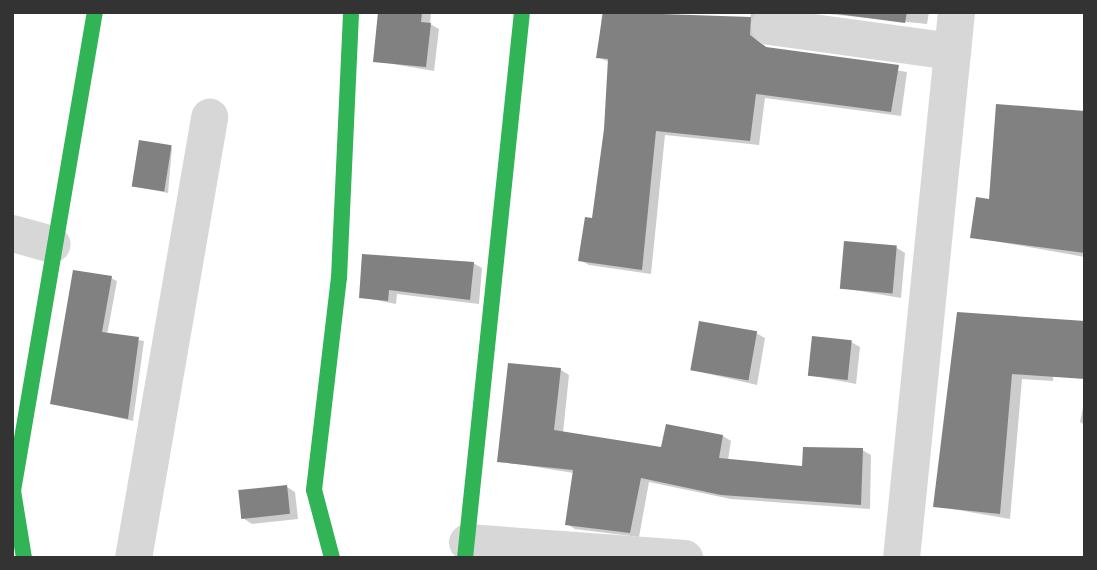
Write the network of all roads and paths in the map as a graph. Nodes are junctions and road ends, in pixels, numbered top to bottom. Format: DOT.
graph roads {
  1 [pos="95,12"];
  2 [pos="351,12"];
  3 [pos="522,12"];
  4 [pos="956,12"];
  5 [pos="769,26"];
  6 [pos="952,51"];
  7 [pos="209,117"];
  8 [pos="12,233"];
  9 [pos="52,244"];
  10 [pos="466,550"];
  11 [pos="24,558"];
  12 [pos="133,558"];
  13 [pos="332,558"];
  14 [pos="684,558"];
  15 [pos="901,558"];
  1 -- 9 [label="street"];
  2 -- 13 [label="street"];
  3 -- 10 [label="street"];
  4 -- 6 [label="street"];
  5 -- 6 [label="street"];
  6 -- 15 [label="street"];
  7 -- 12 [label="street"];
  8 -- 9 [label="street"];
  9 -- 11 [label="street"];
  10 -- 14 [label="street"];
}
